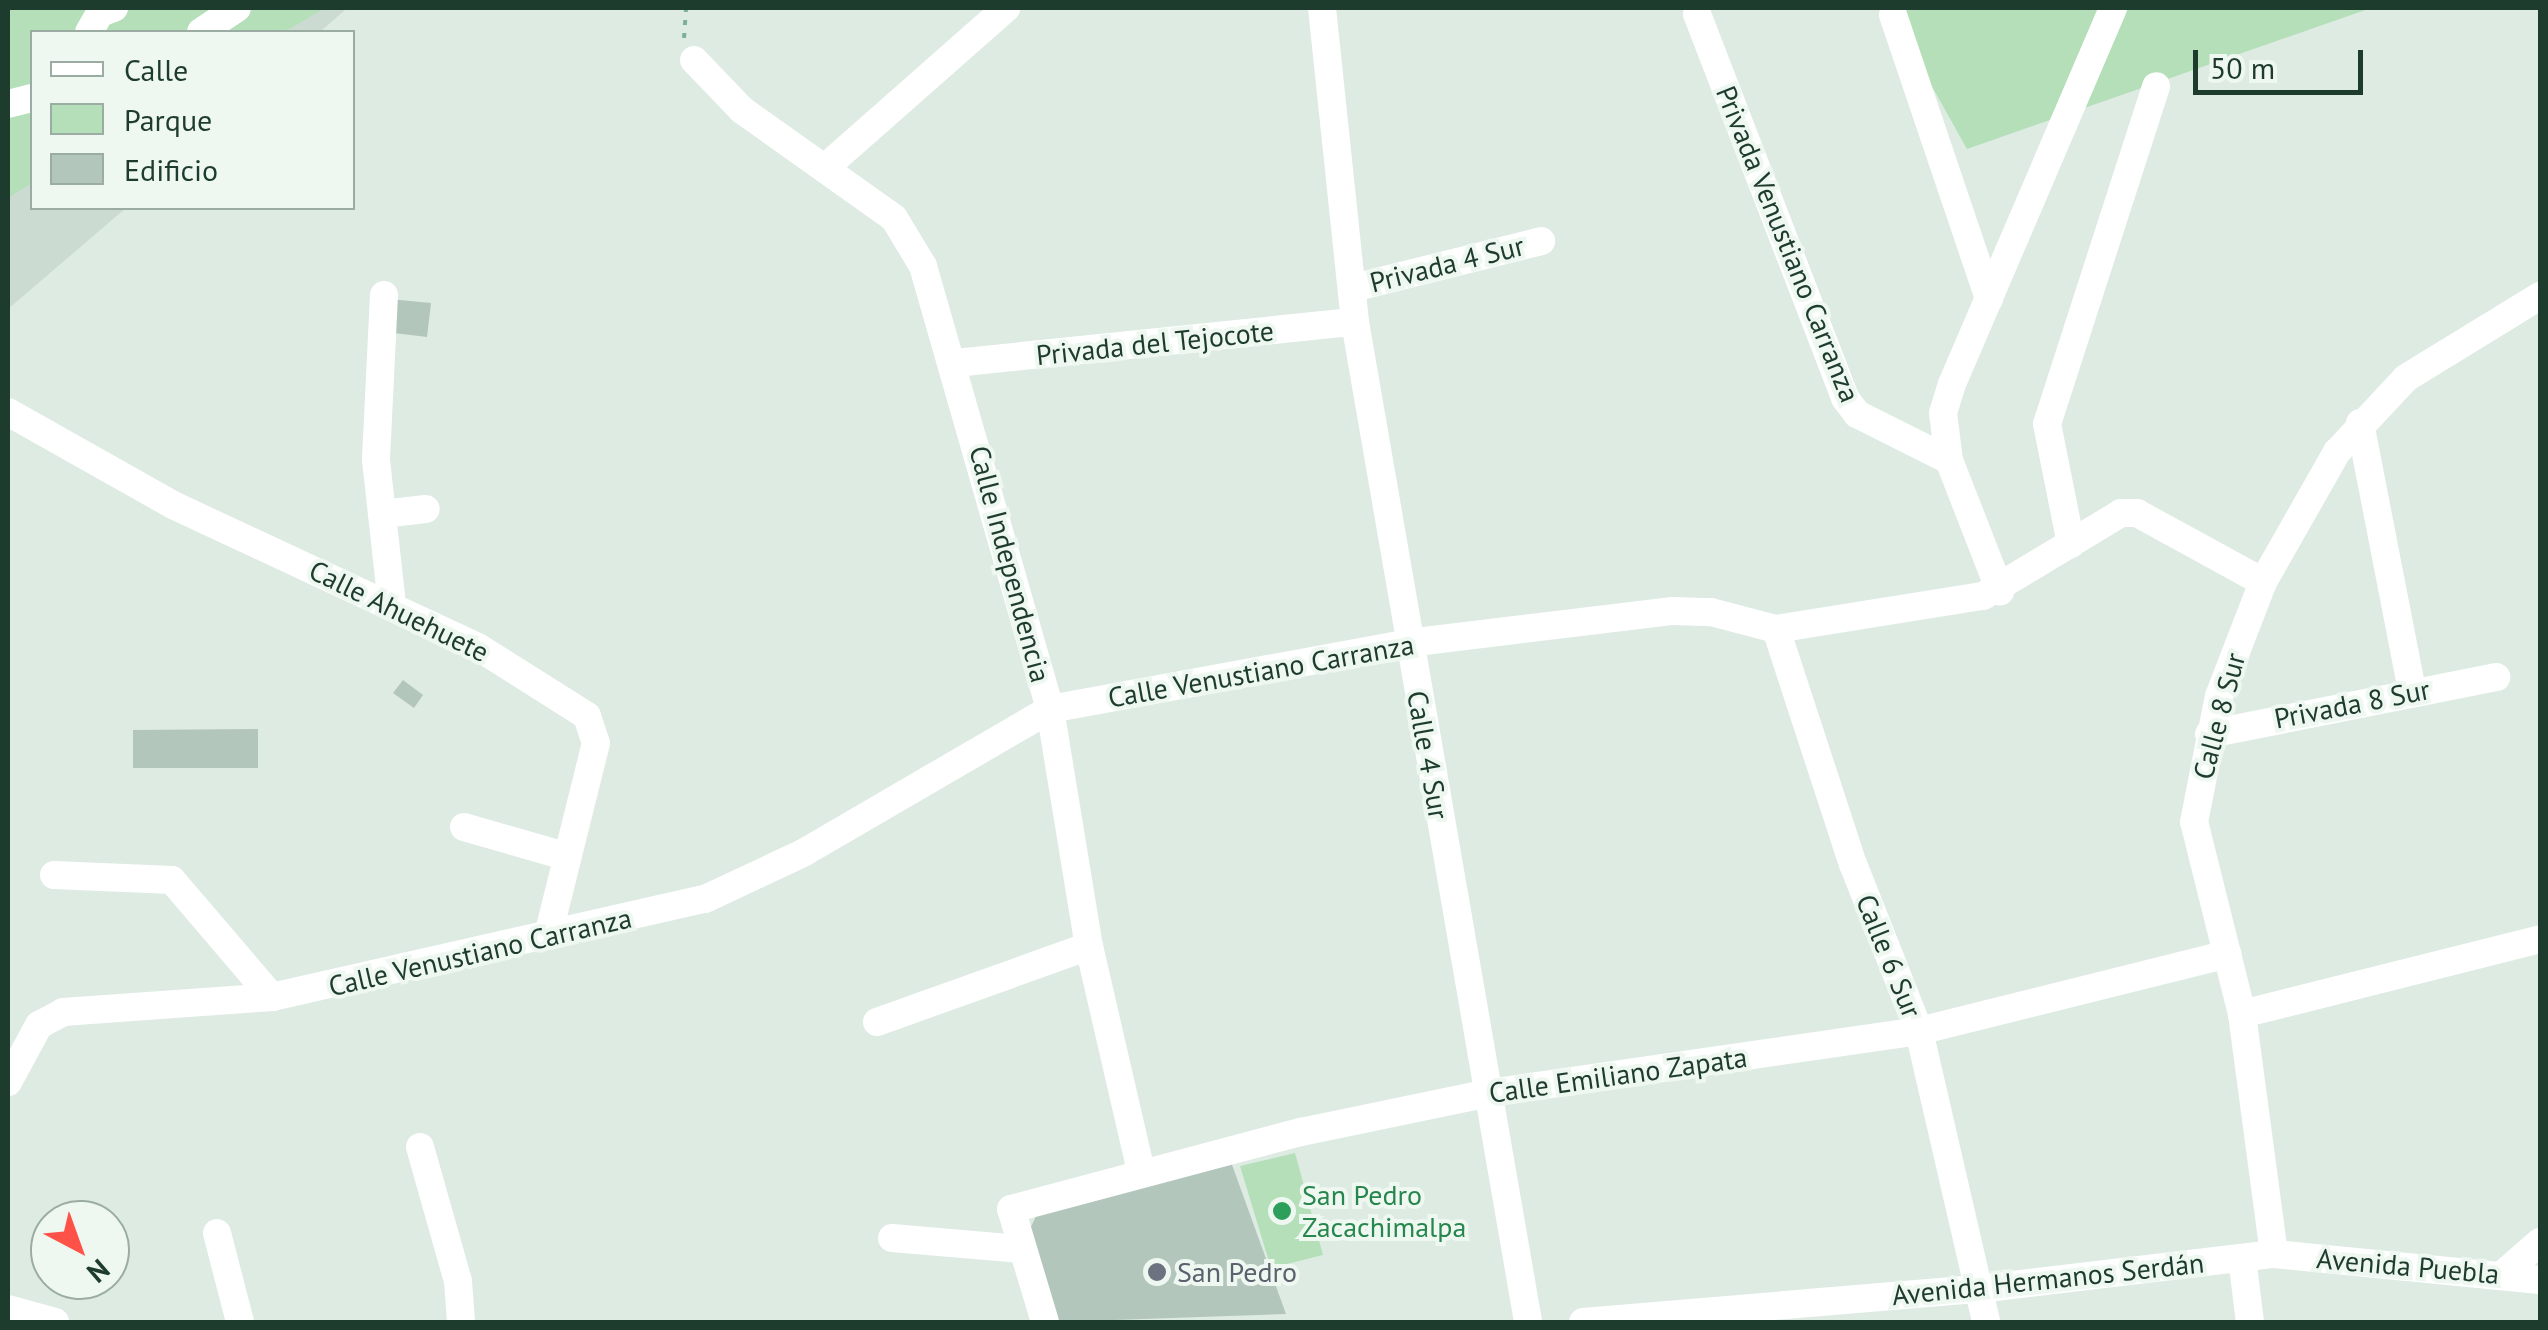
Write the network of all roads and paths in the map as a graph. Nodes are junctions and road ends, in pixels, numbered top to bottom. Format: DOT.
graph roads {
  1 [pos="114,8"];
  2 [pos="197,8"];
  3 [pos="1006,8"];
  4 [pos="1322,8"];
  5 [pos="2112,8"];
  6 [pos="232,11"];
  7 [pos="1697,14"];
  8 [pos="1893,15"];
  9 [pos="90,30"];
  10 [pos="203,30"];
  11 [pos="694,60"];
  12 [pos="2156,86"];
  13 [pos="827,166"];
  14 [pos="1541,241"];
  15 [pos="1353,288"];
  16 [pos="384,295"];
  17 [pos="2540,296"];
  18 [pos="1988,299"];
  19 [pos="1356,322"];
  20 [pos="955,363"];
  21 [pos="8,412"];
  22 [pos="2360,423"];
  23 [pos="1949,460"];
  24 [pos="426,509"];
  25 [pos="382,514"];
  26 [pos="2071,544"];
  27 [pos="2263,582"];
  28 [pos="2000,591"];
  29 [pos="392,606"];
  30 [pos="1776,629"];
  31 [pos="1408,643"];
  32 [pos="2496,677"];
  33 [pos="2412,690"];
  34 [pos="1050,709"];
  35 [pos="2209,734"];
  36 [pos="464,827"];
  37 [pos="565,856"];
  38 [pos="54,874"];
  39 [pos="549,932"];
  40 [pos="2540,939"];
  41 [pos="1089,946"];
  42 [pos="2228,954"];
  43 [pos="272,997"];
  44 [pos="2242,1014"];
  45 [pos="877,1022"];
  46 [pos="1919,1031"];
  47 [pos="8,1082"];
  48 [pos="1489,1093"];
  49 [pos="420,1146"];
  50 [pos="1142,1172"];
  51 [pos="216,1233"];
  52 [pos="892,1238"];
  53 [pos="2540,1242"];
  54 [pos="1020,1249"];
  55 [pos="2274,1254"];
  56 [pos="2242,1258"];
  57 [pos="2503,1274"];
  58 [pos="2540,1280"];
  59 [pos="1979,1289"];
  60 [pos="8,1309"];
  61 [pos="1614,1321"];
  62 [pos="55,1322"];
  63 [pos="240,1322"];
  64 [pos="461,1322"];
  65 [pos="1046,1322"];
  66 [pos="1528,1322"];
  67 [pos="1583,1322"];
  68 [pos="1986,1322"];
  69 [pos="2250,1322"];
  1 -- 9 [label="street"];
  2 -- 6 [label="street"];
  3 -- 13 [label="street"];
  4 -- 15 [label="street, Calle 4 Sur"];
  5 -- 18 [label="street"];
  6 -- 10 [label="street"];
  7 -- 23 [label="street, Privada Venustiano Carranza"];
  8 -- 18 [label="street"];
  11 -- 13 [label="street, Calle Independencia"];
  12 -- 26 [label="street"];
  13 -- 20 [label="street, Calle Independencia"];
  14 -- 15 [label="street, Privada 4 Sur"];
  15 -- 19 [label="street, Calle 4 Sur"];
  16 -- 25 [label="street"];
  17 -- 22 [label="street, Calle 8 Sur"];
  18 -- 23 [label="street"];
  19 -- 20 [label="street, Privada del Tejocote"];
  19 -- 31 [label="street, Calle 4 Sur"];
  20 -- 34 [label="street, Calle Independencia"];
  21 -- 29 [label="street, Calle Ahuehuete"];
  22 -- 27 [label="street, Calle 8 Sur"];
  22 -- 33 [label="street"];
  23 -- 28 [label="street"];
  24 -- 25 [label="street"];
  25 -- 29 [label="street"];
  26 -- 27 [label="street, Calle Venustiano Carranza"];
  26 -- 28 [label="street, Calle Venustiano Carranza"];
  27 -- 35 [label="street, Calle 8 Sur"];
  28 -- 30 [label="street, Calle Venustiano Carranza"];
  29 -- 37 [label="street, Calle Ahuehuete"];
  30 -- 31 [label="street, Calle Venustiano Carranza"];
  30 -- 46 [label="street, Calle 6 Sur"];
  31 -- 34 [label="street, Calle Venustiano Carranza"];
  31 -- 48 [label="street, Calle 4 Sur"];
  32 -- 33 [label="street, Privada 8 Sur"];
  33 -- 35 [label="street, Privada 8 Sur"];
  34 -- 39 [label="street, Calle Venustiano Carranza"];
  34 -- 41 [label="street, Calle Independencia"];
  35 -- 42 [label="street, Calle 8 Sur"];
  36 -- 37 [label="street"];
  37 -- 39 [label="street, Calle Ahuehuete"];
  38 -- 43 [label="street"];
  39 -- 43 [label="street, Calle Venustiano Carranza"];
  40 -- 44 [label="street"];
  41 -- 45 [label="street"];
  41 -- 50 [label="street, Calle Independencia"];
  42 -- 44 [label="street, Calle 8 Sur"];
  42 -- 46 [label="street, Calle Emiliano Zapata"];
  43 -- 47 [label="street, Calle Venustiano Carranza"];
  44 -- 55 [label="street, Calle 8 Sur"];
  46 -- 48 [label="street, Calle Emiliano Zapata"];
  46 -- 59 [label="street, Calle 6 Sur"];
  48 -- 50 [label="street, Calle Emiliano Zapata"];
  48 -- 66 [label="street, Calle 4 Sur"];
  49 -- 64 [label="street"];
  50 -- 54 [label="street, Calle Emiliano Zapata"];
  51 -- 63 [label="street"];
  52 -- 54 [label="street"];
  53 -- 57 [label="street"];
  54 -- 65 [label="street"];
  55 -- 56 [label="street, Avenida Hermanos Serdán"];
  55 -- 57 [label="street, Avenida Puebla"];
  56 -- 59 [label="street, Avenida Hermanos Serdán"];
  56 -- 69 [label="street"];
  57 -- 58 [label="street, Avenida Puebla"];
  59 -- 61 [label="street, Avenida Hermanos Serdán"];
  59 -- 68 [label="street, Calle 6 Sur"];
  60 -- 62 [label="street"];
  61 -- 67 [label="street, Avenida Hermanos Serdán"];
}
